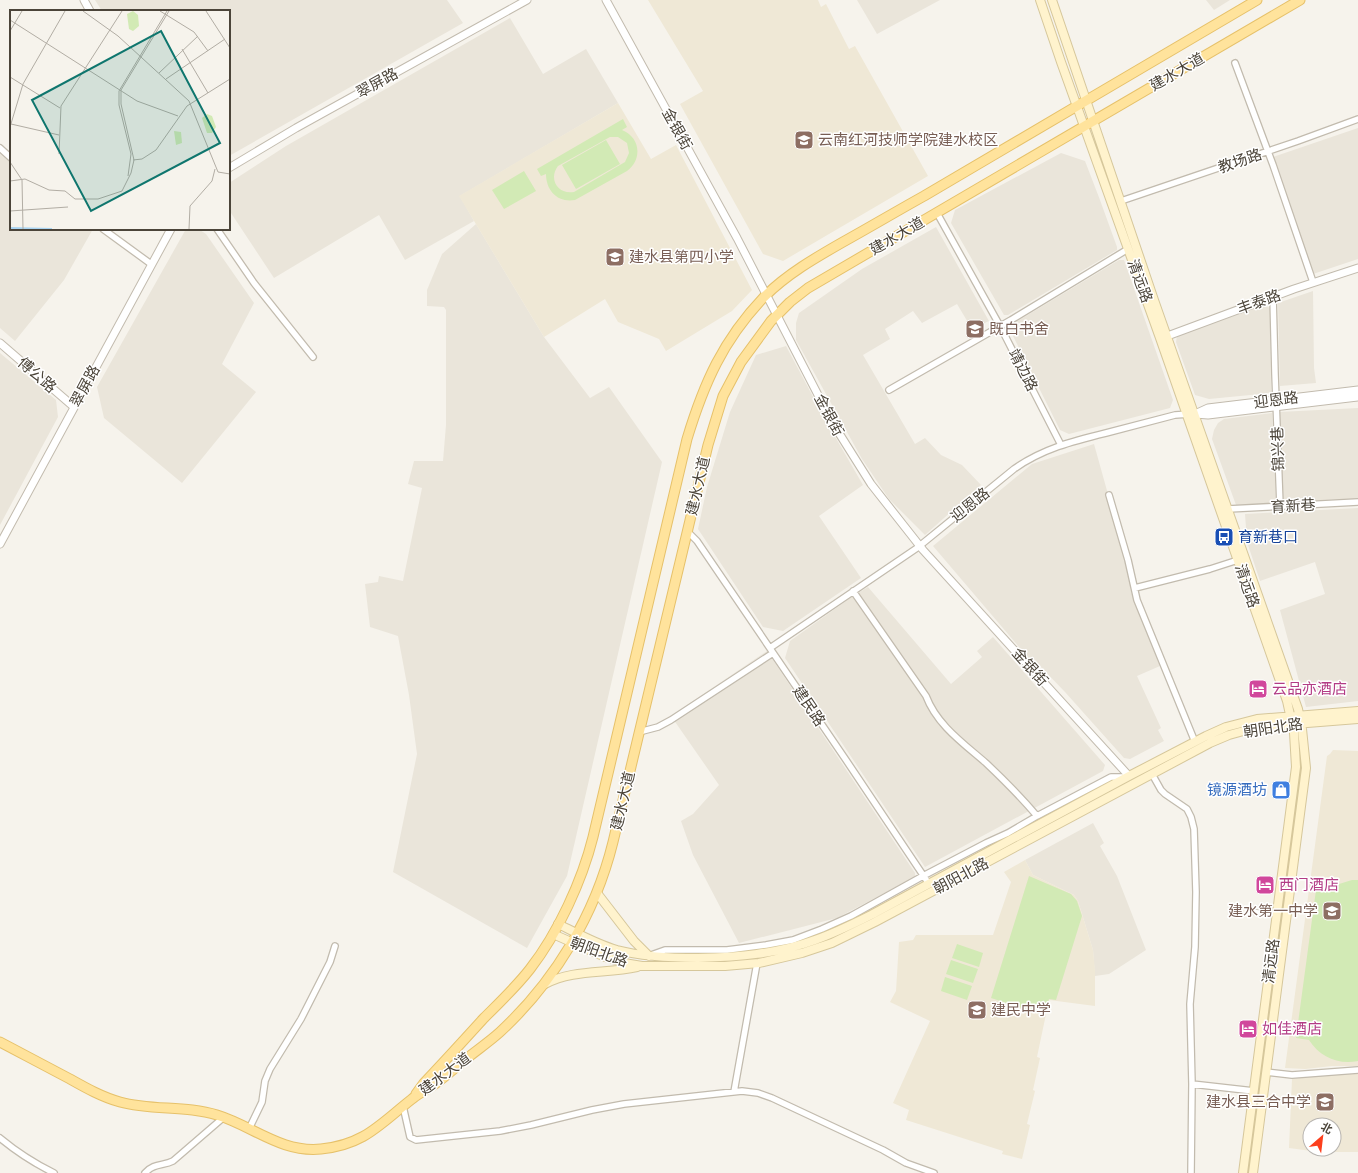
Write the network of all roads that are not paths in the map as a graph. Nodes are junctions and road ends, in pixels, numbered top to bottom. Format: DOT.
graph roads {
  1 [pos="84,0"];
  2 [pos="526,0"];
  3 [pos="606,0"];
  4 [pos="1040,0"];
  5 [pos="1052,0"];
  6 [pos="1257,0"];
  7 [pos="1300,0"];
  8 [pos="89,10"];
  9 [pos="1235,63"];
  10 [pos="1086,100"];
  11 [pos="1077,106"];
  12 [pos="1358,119"];
  13 [pos="1094,121"];
  14 [pos="1084,126"];
  15 [pos="0,148"];
  16 [pos="1268,151"];
  17 [pos="10,157"];
  18 [pos="230,167"];
  19 [pos="1121,201"];
  20 [pos="937,213"];
  21 [pos="104,230"];
  22 [pos="170,230"];
  23 [pos="218,230"];
  24 [pos="1128,249"];
  25 [pos="151,264"];
  26 [pos="1358,268"];
  27 [pos="1313,282"];
  28 [pos="766,295"];
  29 [pos="1273,296"];
  30 [pos="777,315"];
  31 [pos="1000,326"];
  32 [pos="1164,337"];
  33 [pos="0,343"];
  34 [pos="313,357"];
  35 [pos="889,390"];
  36 [pos="1358,390"];
  37 [pos="1358,398"];
  38 [pos="1276,403"];
  39 [pos="74,407"];
  40 [pos="1191,414"];
  41 [pos="1061,445"];
  42 [pos="1109,495"];
  43 [pos="1358,502"];
  44 [pos="1280,506"];
  45 [pos="1228,509"];
  46 [pos="687,530"];
  47 [pos="0,544"];
  48 [pos="919,546"];
  49 [pos="1238,560"];
  50 [pos="1135,588"];
  51 [pos="853,591"];
  52 [pos="771,650"];
  53 [pos="1358,711"];
  54 [pos="1358,719"];
  55 [pos="1296,720"];
  56 [pos="639,732"];
  57 [pos="1194,742"];
  58 [pos="1152,774"];
  59 [pos="1129,776"];
  60 [pos="1037,816"];
  61 [pos="923,876"];
  62 [pos="928,884"];
  63 [pos="597,893"];
  64 [pos="1253,912"];
  65 [pos="1277,914"];
  66 [pos="558,924"];
  67 [pos="577,933"];
  68 [pos="553,934"];
  69 [pos="572,943"];
  70 [pos="335,946"];
  71 [pos="649,956"];
  72 [pos="757,963"];
  73 [pos="642,966"];
  74 [pos="545,984"];
  75 [pos="0,1042"];
  76 [pos="1358,1070"];
  77 [pos="1266,1072"];
  78 [pos="1192,1084"];
  79 [pos="1254,1091"];
  80 [pos="734,1092"];
  81 [pos="413,1098"];
  82 [pos="403,1106"];
  83 [pos="224,1117"];
  84 [pos="250,1129"];
  85 [pos="0,1138"];
  86 [pos="54,1173"];
  87 [pos="145,1173"];
  88 [pos="934,1173"];
  89 [pos="1191,1173"];
  90 [pos="1243,1173"];
  91 [pos="1253,1173"];
  1 -- 8 [label="street"];
  2 -- 18 [label="street, 翠屏路"];
  3 -- 28 [label="street, 金银街"];
  4 -- 11 [label="main road, 清远路"];
  5 -- 10 [label="main road, 清远路"];
  6 -- 10 [label="main road, 建水大道"];
  7 -- 13 [label="main road, 建水大道"];
  9 -- 16 [label="street"];
  10 -- 11 [label="main road, 建水大道"];
  10 -- 13 [label="main road, 清远路"];
  11 -- 14 [label="main road, 清远路"];
  11 -- 28 [label="main road, 建水大道"];
  12 -- 16 [label="street, 教场路"];
  13 -- 14 [label="main road, 建水大道"];
  13 -- 19 [label="main road, 清远路"];
  14 -- 20 [label="main road, 建水大道"];
  14 -- 24 [label="main road, 清远路"];
  15 -- 17 [label="street"];
  16 -- 19 [label="street, 教场路"];
  16 -- 27 [label="street"];
  19 -- 32 [label="main road, 清远路"];
  20 -- 30 [label="main road, 建水大道"];
  20 -- 31 [label="street, 靖边路"];
  21 -- 25 [label="street"];
  22 -- 25 [label="street, 翠屏路"];
  23 -- 34 [label="street"];
  24 -- 31 [label="street"];
  24 -- 32 [label="main road, 清远路"];
  25 -- 39 [label="street, 翠屏路"];
  26 -- 27 [label="street, 丰泰路"];
  27 -- 29 [label="street, 丰泰路"];
  28 -- 30 [label="street, 金银街"];
  28 -- 66 [label="main road, 建水大道"];
  29 -- 32 [label="street, 丰泰路"];
  29 -- 38 [label="street, 锦兴巷"];
  30 -- 46 [label="main road, 建水大道"];
  30 -- 48 [label="street, 金银街"];
  31 -- 35 [label="street"];
  31 -- 41 [label="street, 靖边路"];
  32 -- 40 [label="main road, 清远路"];
  33 -- 39 [label="street, 傅公路"];
  36 -- 38 [label="street, 迎恩路"];
  37 -- 38 [label="street, 迎恩路"];
  38 -- 40 [label="street, 迎恩路"];
  38 -- 44 [label="street, 锦兴巷"];
  39 -- 47 [label="street, 翠屏路"];
  40 -- 41 [label="street, 迎恩路"];
  40 -- 45 [label="main road, 清远路"];
  40 -- 49 [label="main road, 清远路"];
  41 -- 48 [label="street, 迎恩路"];
  42 -- 50 [label="street"];
  43 -- 44 [label="street, 育新巷"];
  44 -- 45 [label="street, 育新巷"];
  45 -- 55 [label="main road, 清远路"];
  46 -- 52 [label="street, 建民路"];
  46 -- 56 [label="main road, 建水大道"];
  48 -- 51 [label="street, 迎恩路"];
  48 -- 59 [label="street, 金银街"];
  49 -- 50 [label="street"];
  49 -- 55 [label="main road, 清远路"];
  50 -- 57 [label="street"];
  51 -- 52 [label="street, 迎恩路"];
  51 -- 60 [label="street"];
  52 -- 56 [label="street, 迎恩路"];
  52 -- 61 [label="street, 建民路"];
  53 -- 55 [label="main road, 朝阳北路"];
  54 -- 55 [label="main road, 朝阳北路"];
  55 -- 57 [label="main road, 朝阳北路"];
  55 -- 58 [label="main road, 朝阳北路"];
  55 -- 65 [label="main road, 清远路"];
  55 -- 77 [label="main road, 清远路"];
  56 -- 63 [label="main road, 建水大道"];
  57 -- 59 [label="main road, 朝阳北路"];
  58 -- 72 [label="main road, 朝阳北路"];
  58 -- 78 [label="street"];
  59 -- 60 [label="street"];
  59 -- 62 [label="main road, 朝阳北路"];
  60 -- 61 [label="street"];
  61 -- 62 [label="street, 建民路"];
  61 -- 71 [label="street"];
  62 -- 71 [label="main road, 朝阳北路"];
  63 -- 67 [label="main road, 建水大道"];
  63 -- 71 [label="main road"];
  64 -- 65 [label="street"];
  65 -- 79 [label="main road, 清远路"];
  66 -- 67 [label="main road, 朝阳北路"];
  66 -- 68 [label="main road, 建水大道"];
  67 -- 69 [label="main road, 建水大道"];
  67 -- 71 [label="main road, 朝阳北路"];
  68 -- 69 [label="main road, 朝阳北路"];
  68 -- 81 [label="main road, 建水大道"];
  69 -- 73 [label="main road, 朝阳北路"];
  69 -- 74 [label="main road, 建水大道"];
  70 -- 84 [label="street"];
  72 -- 73 [label="main road, 朝阳北路"];
  72 -- 80 [label="street"];
  73 -- 74 [label="main road"];
  74 -- 81 [label="main road, 建水大道"];
  75 -- 83 [label="main road"];
  76 -- 77 [label="street"];
  77 -- 91 [label="main road, 清远路"];
  78 -- 79 [label="street"];
  78 -- 89 [label="street"];
  79 -- 90 [label="main road, 清远路"];
  80 -- 82 [label="street"];
  80 -- 88 [label="street"];
  81 -- 82 [label="main road"];
  82 -- 84 [label="main road"];
  83 -- 84 [label="main road"];
  83 -- 87 [label="street"];
  85 -- 86 [label="street"];
}
